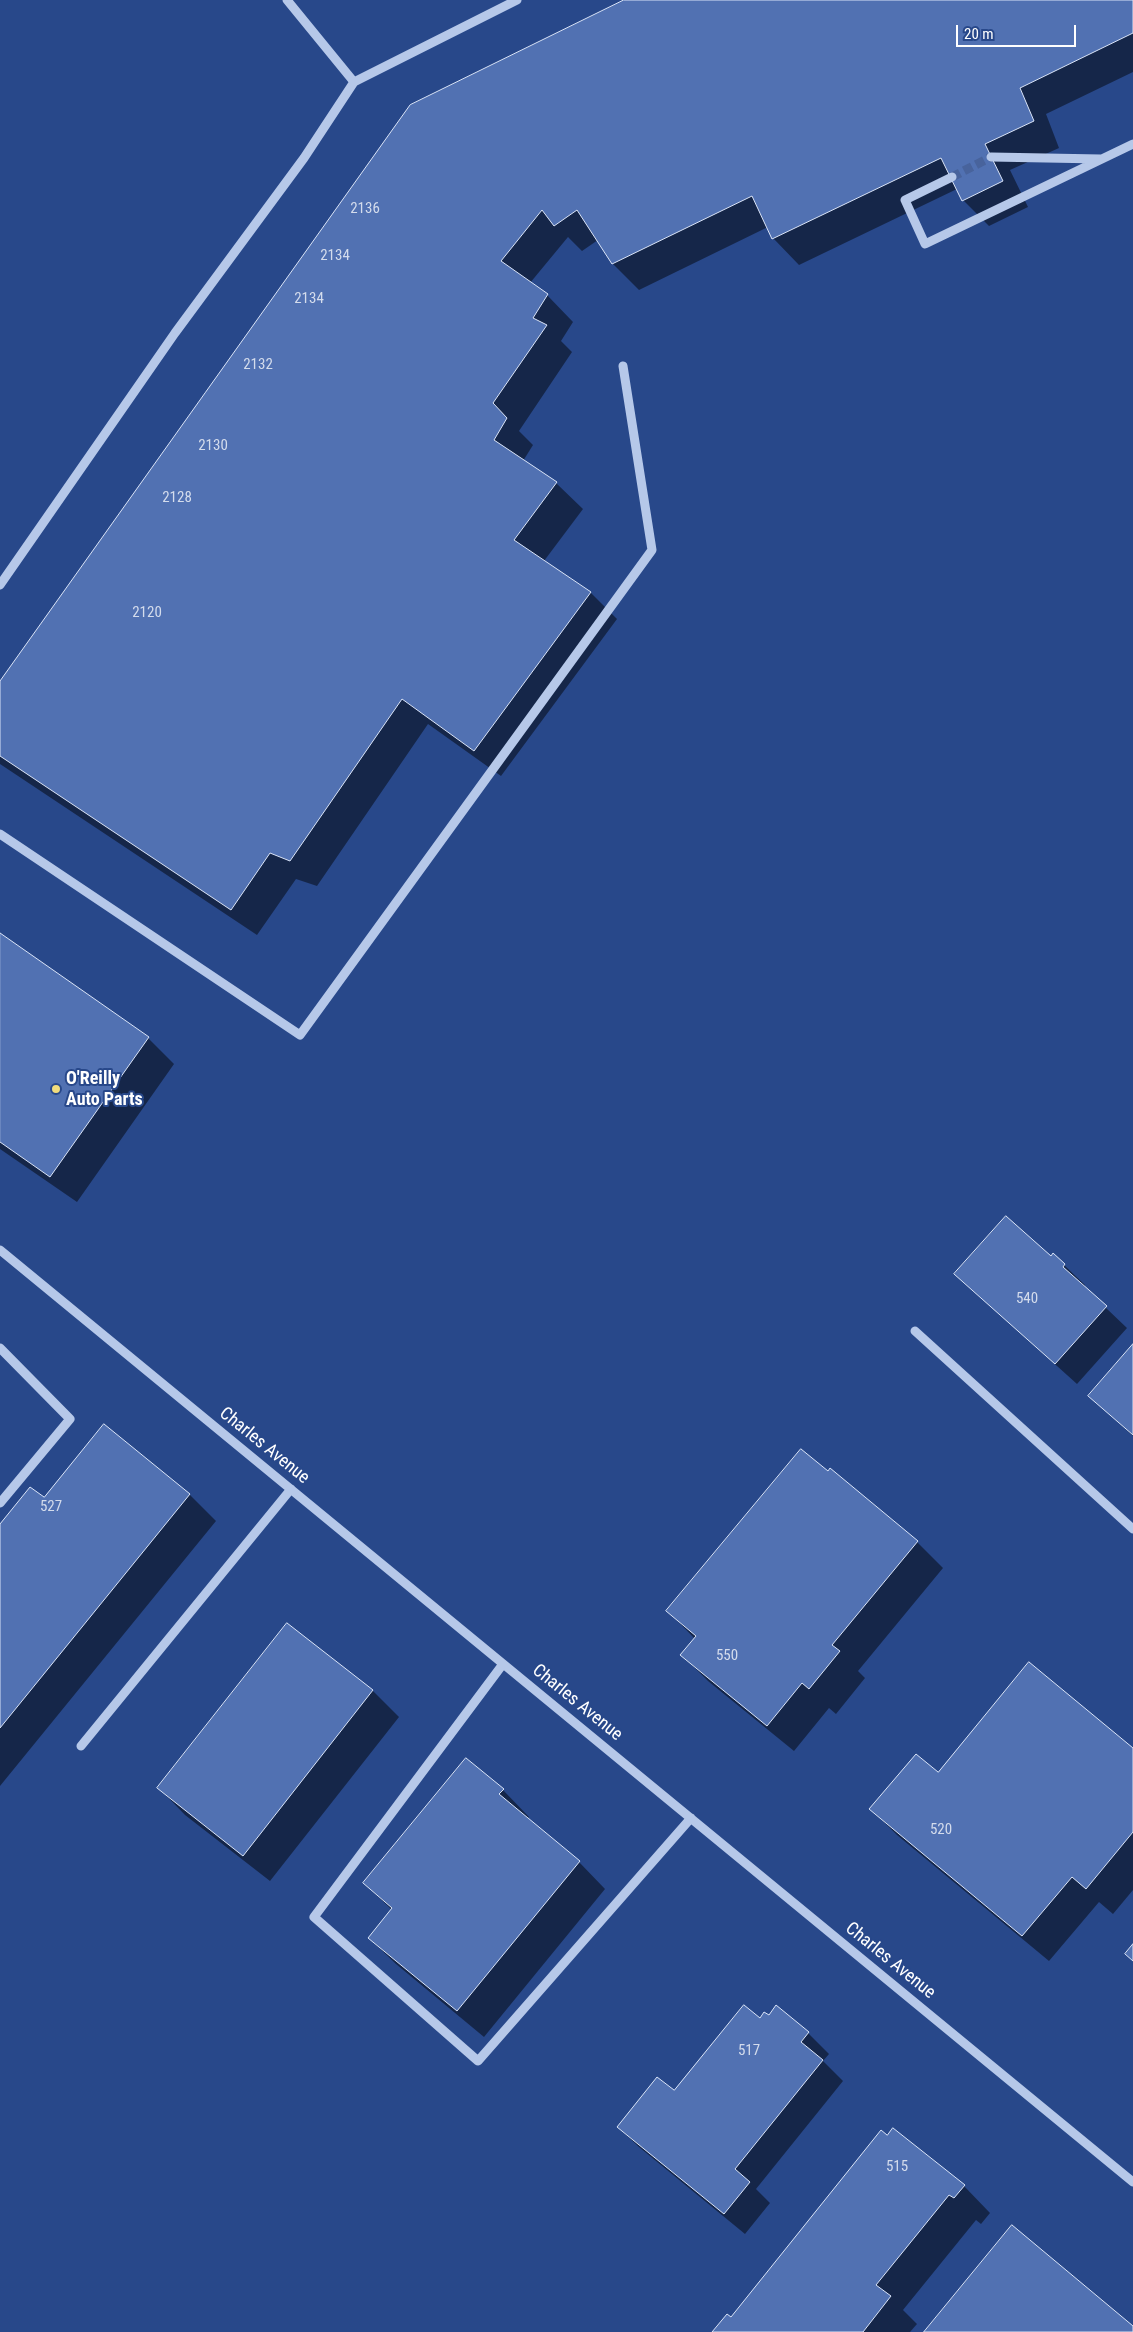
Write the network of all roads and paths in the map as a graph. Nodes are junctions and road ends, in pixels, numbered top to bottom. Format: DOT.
graph roads {
  1 [pos="287,0"];
  2 [pos="517,0"];
  3 [pos="354,82"];
  4 [pos="1133,144"];
  5 [pos="991,157"];
  6 [pos="1103,159"];
  7 [pos="952,177"];
  8 [pos="623,366"];
  9 [pos="0,585"];
  10 [pos="0,834"];
  11 [pos="0,1250"];
  12 [pos="915,1331"];
  13 [pos="0,1348"];
  14 [pos="291,1489"];
  15 [pos="0,1503"];
  16 [pos="1133,1529"];
  17 [pos="503,1664"];
  18 [pos="81,1746"];
  19 [pos="691,1818"];
  20 [pos="1133,2182"];
  1 -- 3 [label="street"];
  2 -- 3 [label="street"];
  3 -- 9 [label="street"];
  4 -- 6 [label="street"];
  5 -- 6 [label="street"];
  6 -- 7 [label="street"];
  8 -- 10 [label="street"];
  11 -- 14 [label="street, Charles Avenue"];
  12 -- 16 [label="street"];
  13 -- 15 [label="street"];
  14 -- 17 [label="street, Charles Avenue"];
  14 -- 18 [label="street"];
  17 -- 19 [label="street, Charles Avenue"];
  17 -- 19 [label="street"];
  19 -- 20 [label="street, Charles Avenue"];
}
